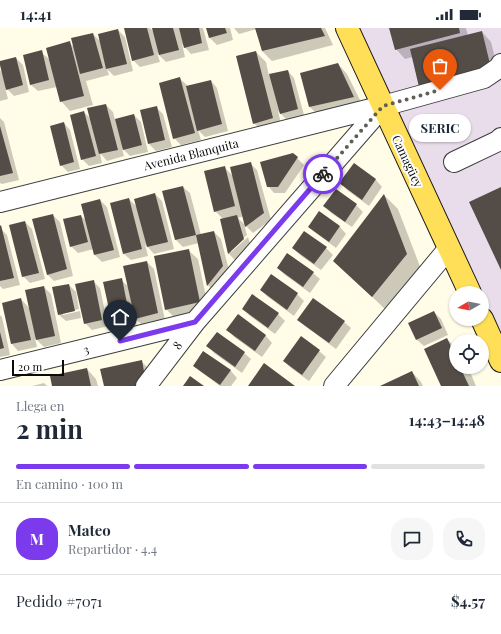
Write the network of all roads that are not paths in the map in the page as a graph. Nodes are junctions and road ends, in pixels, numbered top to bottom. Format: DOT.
graph roads {
  1 [pos="348,28"];
  2 [pos="501,69"];
  3 [pos="383,106"];
  4 [pos="501,138"];
  5 [pos="454,162"];
  6 [pos="0,202"];
  7 [pos="449,248"];
  8 [pos="467,286"];
  9 [pos="195,322"];
  10 [pos="485,326"];
  11 [pos="501,361"];
  12 [pos="0,370"];
  13 [pos="146,386"];
  14 [pos="334,386"];
  1 -- 3 [label="main road, Camagüey"];
  2 -- 3 [label="street, Avenida Blanquita"];
  3 -- 6 [label="street, Avenida Blanquita"];
  3 -- 7 [label="main road, Camagüey"];
  3 -- 9 [label="street, 8"];
  4 -- 5 [label="street"];
  7 -- 8 [label="main road, Camagüey"];
  7 -- 14 [label="street"];
  9 -- 12 [label="street, 3"];
  9 -- 13 [label="street, 8"];
  10 -- 11 [label="main road"];
}
